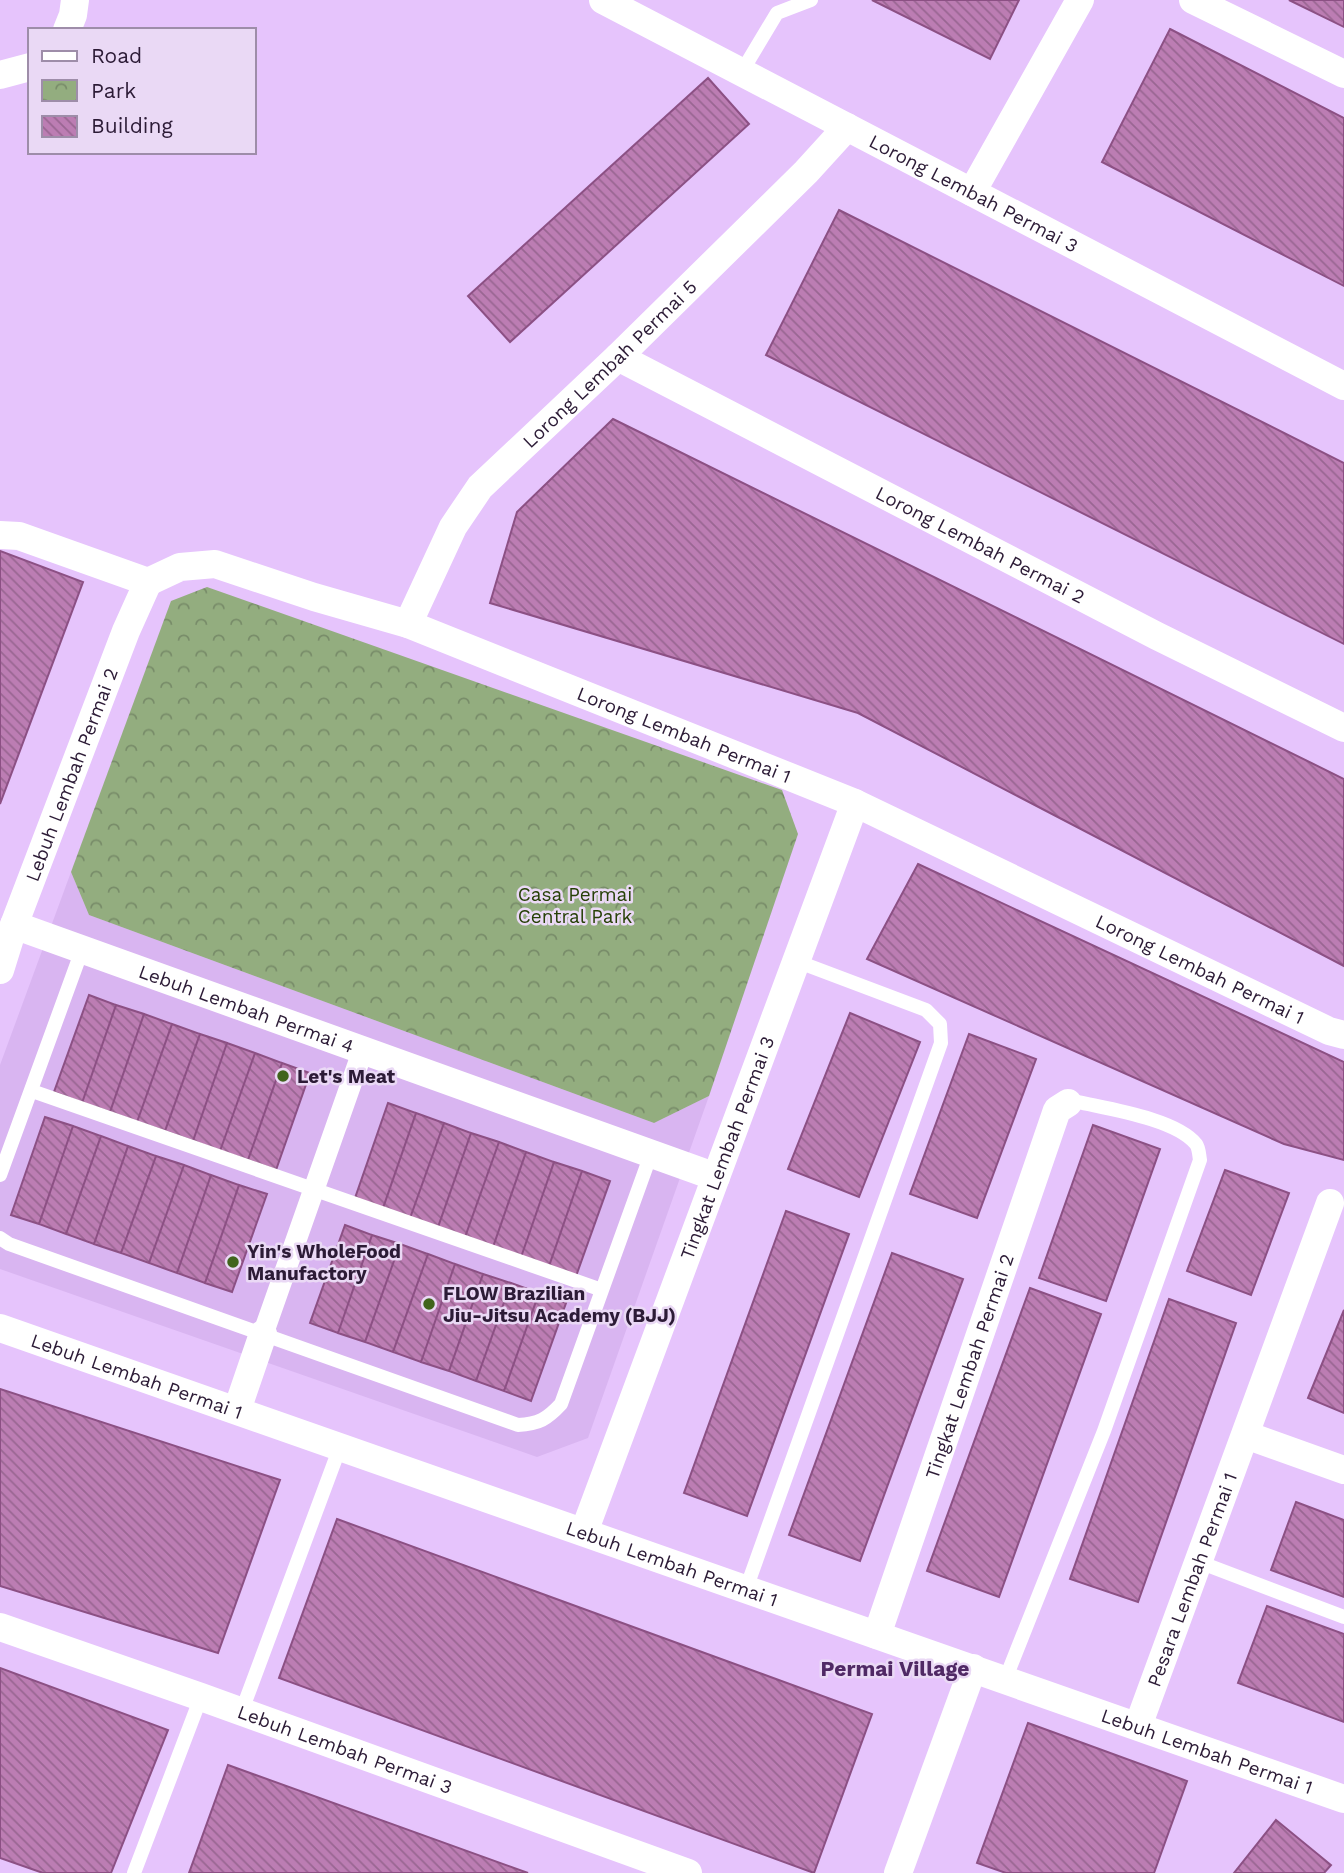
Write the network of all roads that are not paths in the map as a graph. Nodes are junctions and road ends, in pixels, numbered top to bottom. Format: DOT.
graph roads {
  1 [pos="75,0"];
  2 [pos="603,0"];
  3 [pos="811,0"];
  4 [pos="1080,0"];
  5 [pos="1193,0"];
  6 [pos="68,28"];
  7 [pos="28,68"];
  8 [pos="741,73"];
  9 [pos="1344,74"];
  10 [pos="0,75"];
  11 [pos="847,127"];
  12 [pos="972,192"];
  13 [pos="618,357"];
  14 [pos="1344,386"];
  15 [pos="0,535"];
  16 [pos="148,582"];
  17 [pos="408,624"];
  18 [pos="1344,728"];
  19 [pos="855,803"];
  20 [pos="14,925"];
  21 [pos="82,950"];
  22 [pos="796,961"];
  23 [pos="0,971"];
  24 [pos="1344,1035"];
  25 [pos="363,1050"];
  26 [pos="32,1091"];
  27 [pos="1068,1103"];
  28 [pos="651,1153"];
  29 [pos="0,1175"];
  30 [pos="716,1177"];
  31 [pos="313,1189"];
  32 [pos="1330,1203"];
  33 [pos="0,1238"];
  34 [pos="602,1290"];
  35 [pos="0,1328"];
  36 [pos="262,1334"];
  37 [pos="237,1410"];
  38 [pos="1246,1435"];
  39 [pos="340,1447"];
  40 [pos="1344,1470"];
  41 [pos="584,1532"];
  42 [pos="1199,1562"];
  43 [pos="746,1590"];
  44 [pos="1344,1617"];
  45 [pos="0,1627"];
  46 [pos="877,1635"];
  47 [pos="973,1668"];
  48 [pos="1005,1680"];
  49 [pos="201,1697"];
  50 [pos="241,1713"];
  51 [pos="1138,1726"];
  52 [pos="1344,1799"];
  53 [pos="134,1873"];
  54 [pos="688,1873"];
  55 [pos="898,1873"];
  1 -- 6 [label="street"];
  2 -- 8 [label="street, Lorong Lembah Permai 3"];
  3 -- 8 [label="lane"];
  4 -- 12 [label="street"];
  5 -- 9 [label="street"];
  7 -- 10 [label="street"];
  8 -- 11 [label="street, Lorong Lembah Permai 3"];
  11 -- 12 [label="street, Lorong Lembah Permai 3"];
  11 -- 13 [label="street, Lorong Lembah Permai 5"];
  12 -- 14 [label="street, Lorong Lembah Permai 3"];
  13 -- 17 [label="street, Lorong Lembah Permai 5"];
  13 -- 18 [label="street, Lorong Lembah Permai 2"];
  15 -- 16 [label="street"];
  16 -- 17 [label="street, Lorong Lembah Permai 1"];
  16 -- 20 [label="street, Lebuh Lembah Permai 2"];
  17 -- 19 [label="street, Lorong Lembah Permai 1"];
  19 -- 22 [label="street, Tingkat Lembah Permai 3"];
  19 -- 24 [label="street, Lorong Lembah Permai 1"];
  20 -- 21 [label="street, Lebuh Lembah Permai 4"];
  20 -- 23 [label="street, Lebuh Lembah Permai 2"];
  21 -- 25 [label="street, Lebuh Lembah Permai 4"];
  21 -- 26 [label="lane"];
  22 -- 30 [label="street, Tingkat Lembah Permai 3"];
  22 -- 43 [label="lane"];
  25 -- 28 [label="street, Lebuh Lembah Permai 4"];
  25 -- 31 [label="street"];
  26 -- 29 [label="lane"];
  26 -- 31 [label="lane"];
  27 -- 46 [label="street, Tingkat Lembah Permai 2"];
  27 -- 48 [label="lane"];
  28 -- 30 [label="street, Lebuh Lembah Permai 4"];
  28 -- 34 [label="lane"];
  30 -- 41 [label="street, Tingkat Lembah Permai 3"];
  31 -- 34 [label="lane"];
  31 -- 36 [label="street"];
  32 -- 38 [label="street, Pesara Lembah Permai 1"];
  33 -- 36 [label="lane"];
  34 -- 36 [label="lane"];
  35 -- 37 [label="street, Lebuh Lembah Permai 1"];
  36 -- 37 [label="street"];
  37 -- 39 [label="street, Lebuh Lembah Permai 1"];
  38 -- 40 [label="street"];
  38 -- 42 [label="street, Pesara Lembah Permai 1"];
  39 -- 41 [label="street, Lebuh Lembah Permai 1"];
  39 -- 50 [label="lane"];
  41 -- 43 [label="street, Lebuh Lembah Permai 1"];
  42 -- 44 [label="lane"];
  42 -- 51 [label="street, Pesara Lembah Permai 1"];
  43 -- 46 [label="street, Lebuh Lembah Permai 1"];
  45 -- 49 [label="street, Lebuh Lembah Permai 3"];
  46 -- 47 [label="street, Lebuh Lembah Permai 1"];
  47 -- 48 [label="street, Lebuh Lembah Permai 1"];
  47 -- 55 [label="street"];
  48 -- 51 [label="street, Lebuh Lembah Permai 1"];
  49 -- 50 [label="street, Lebuh Lembah Permai 3"];
  49 -- 53 [label="lane"];
  50 -- 54 [label="street, Lebuh Lembah Permai 3"];
  51 -- 52 [label="street, Lebuh Lembah Permai 1"];
}
